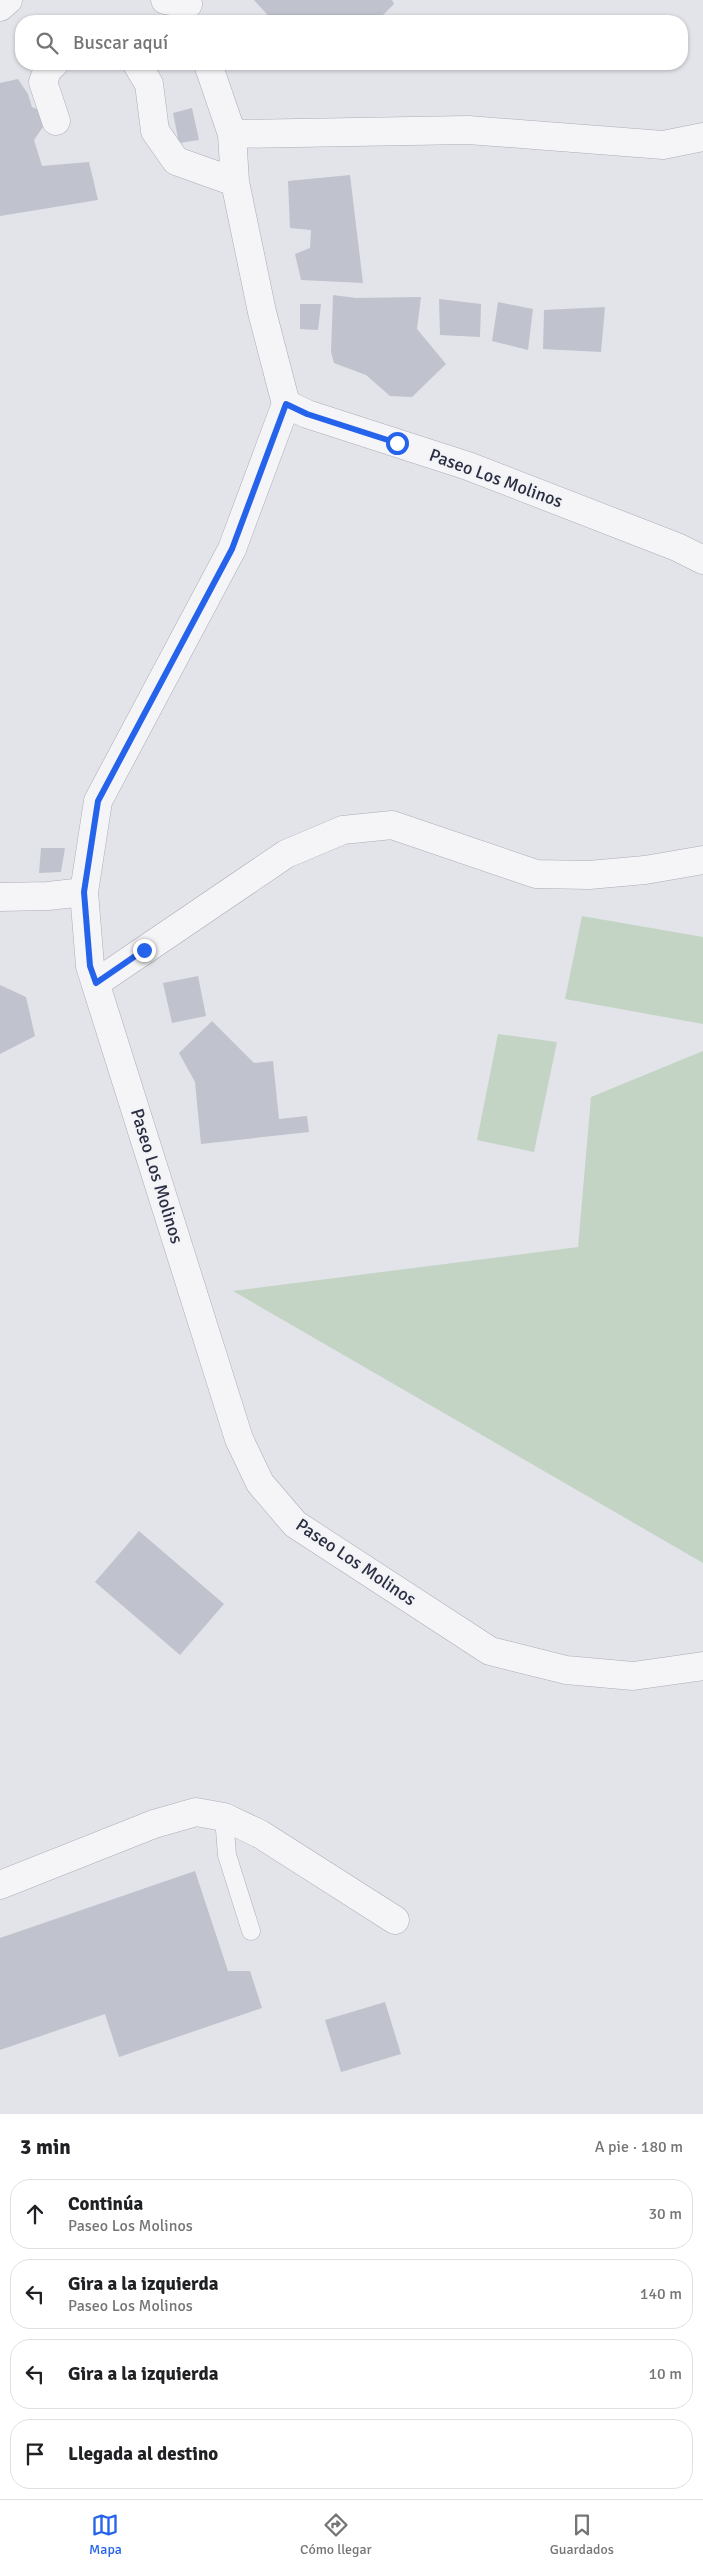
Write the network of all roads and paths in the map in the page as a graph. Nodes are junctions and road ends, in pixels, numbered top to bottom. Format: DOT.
graph roads {
  1 [pos="8,0"];
  2 [pos="0,7"];
  3 [pos="48,70"];
  4 [pos="141,70"];
  5 [pos="210,70"];
  6 [pos="56,121"];
  7 [pos="232,134"];
  8 [pos="703,137"];
  9 [pos="235,182"];
  10 [pos="286,404"];
  11 [pos="703,560"];
  12 [pos="703,860"];
  13 [pos="84,892"];
  14 [pos="0,897"];
  15 [pos="96,983"];
  16 [pos="703,1666"];
  17 [pos="224,1817"];
  18 [pos="0,1885"];
  19 [pos="395,1920"];
  20 [pos="251,1931"];
  1 -- 2 [label="street"];
  3 -- 6 [label="street"];
  4 -- 9 [label="street"];
  5 -- 7 [label="street"];
  7 -- 8 [label="street"];
  7 -- 9 [label="street"];
  9 -- 10 [label="street"];
  10 -- 11 [label="street, Paseo Los Molinos"];
  10 -- 13 [label="street, Paseo Los Molinos"];
  12 -- 15 [label="street"];
  13 -- 14 [label="street"];
  13 -- 15 [label="street, Paseo Los Molinos"];
  15 -- 16 [label="street, Paseo Los Molinos"];
  17 -- 18 [label="street"];
  17 -- 19 [label="street"];
  17 -- 20 [label="lane"];
}
